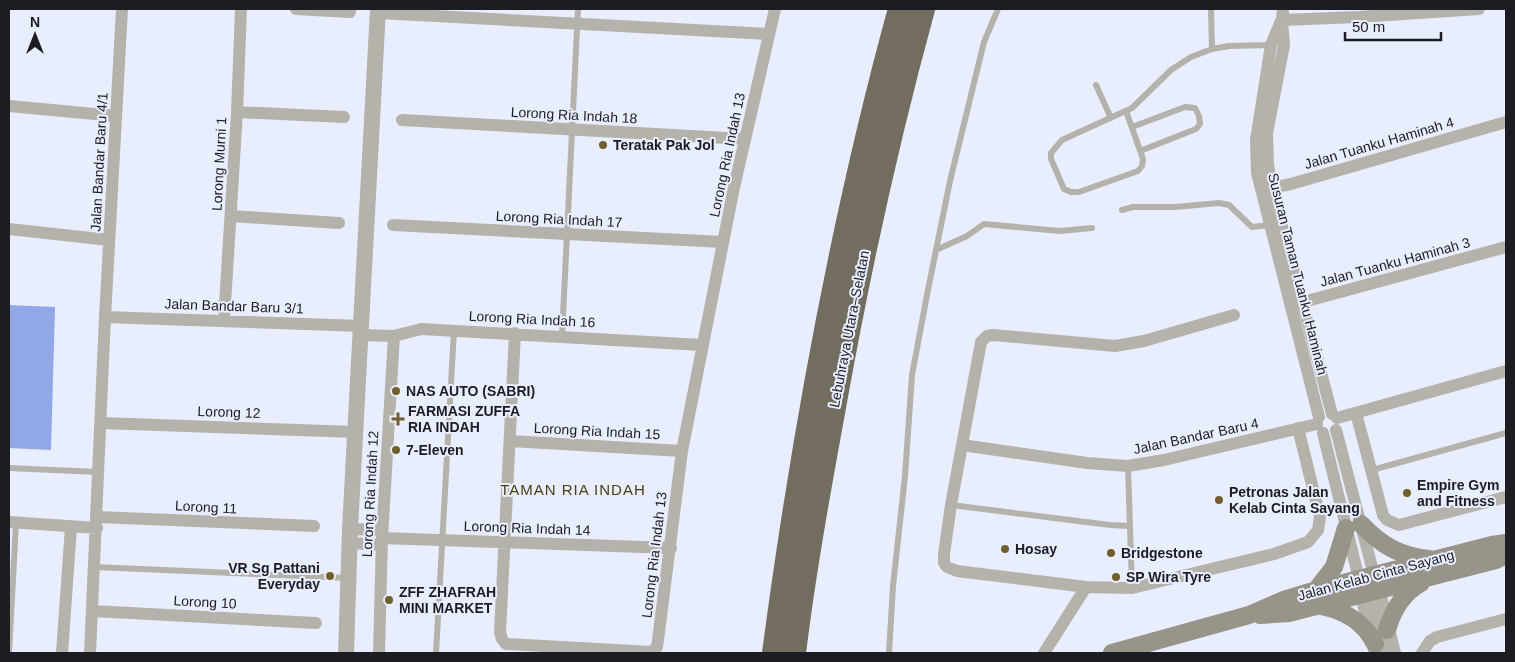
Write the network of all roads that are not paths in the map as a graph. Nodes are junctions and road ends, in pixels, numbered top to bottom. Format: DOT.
graph roads {
  1 [pos="122,9"];
  2 [pos="241,9"];
  3 [pos="296,9"];
  4 [pos="578,9"];
  5 [pos="775,9"];
  6 [pos="900,9"];
  7 [pos="923,9"];
  8 [pos="998,9"];
  9 [pos="1211,9"];
  10 [pos="1479,9"];
  11 [pos="378,11"];
  12 [pos="350,12"];
  13 [pos="1282,14"];
  14 [pos="577,24"];
  15 [pos="769,34"];
  16 [pos="1270,45"];
  17 [pos="1284,45"];
  18 [pos="1212,49"];
  19 [pos="1096,84"];
  20 [pos="9,106"];
  21 [pos="1126,111"];
  22 [pos="237,112"];
  23 [pos="116,116"];
  24 [pos="344,117"];
  25 [pos="1111,118"];
  26 [pos="402,120"];
  27 [pos="1506,122"];
  28 [pos="1132,128"];
  29 [pos="572,129"];
  30 [pos="745,139"];
  31 [pos="1140,151"];
  32 [pos="1266,189"];
  33 [pos="1122,210"];
  34 [pos="231,216"];
  35 [pos="338,223"];
  36 [pos="393,225"];
  37 [pos="1270,225"];
  38 [pos="1092,228"];
  39 [pos="9,229"];
  40 [pos="567,234"];
  41 [pos="109,240"];
  42 [pos="723,242"];
  43 [pos="1506,247"];
  44 [pos="936,250"];
  45 [pos="1297,304"];
  46 [pos="1234,315"];
  47 [pos="106,317"];
  48 [pos="224,320"];
  49 [pos="362,330"];
  50 [pos="454,330"];
  51 [pos="515,333"];
  52 [pos="394,336"];
  53 [pos="562,336"];
  54 [pos="702,345"];
  55 [pos="1506,371"];
  56 [pos="1356,413"];
  57 [pos="1335,421"];
  58 [pos="101,422"];
  59 [pos="1320,425"];
  60 [pos="1298,428"];
  61 [pos="356,432"];
  62 [pos="1506,433"];
  63 [pos="510,441"];
  64 [pos="962,445"];
  65 [pos="682,451"];
  66 [pos="1128,466"];
  67 [pos="9,468"];
  68 [pos="1372,470"];
  69 [pos="98,472"];
  70 [pos="1506,497"];
  71 [pos="951,505"];
  72 [pos="12,522"];
  73 [pos="97,522"];
  74 [pos="314,526"];
  75 [pos="1130,526"];
  76 [pos="1353,526"];
  77 [pos="71,527"];
  78 [pos="350,536"];
  79 [pos="382,538"];
  80 [pos="441,540"];
  81 [pos="504,543"];
  82 [pos="1506,544"];
  83 [pos="671,548"];
  84 [pos="1506,556"];
  85 [pos="95,566"];
  86 [pos="1439,567"];
  87 [pos="349,578"];
  88 [pos="1368,585"];
  89 [pos="1086,587"];
  90 [pos="1132,588"];
  91 [pos="1318,598"];
  92 [pos="93,611"];
  93 [pos="1506,619"];
  94 [pos="316,623"];
  95 [pos="1387,630"];
  96 [pos="1376,649"];
  97 [pos="566,651"];
  98 [pos="9,653"];
  99 [pos="62,653"];
  100 [pos="90,653"];
  101 [pos="346,653"];
  102 [pos="378,653"];
  103 [pos="436,653"];
  104 [pos="774,653"];
  105 [pos="794,653"];
  106 [pos="889,653"];
  107 [pos="1044,653"];
  108 [pos="1112,653"];
  109 [pos="1393,653"];
  110 [pos="1422,653"];
  1 -- 23 [label="street, Jalan Bandar Baru 4/1"];
  2 -- 22 [label="street, Lorong Murni 1"];
  3 -- 12 [label="street"];
  4 -- 14 [label="lane"];
  5 -- 15 [label="street, Lorong Ria Indah 13"];
  6 -- 104 [label="highway, Lebuhraya Utara–Selatan"];
  7 -- 105 [label="highway, Lebuhraya Utara–Selatan"];
  8 -- 44 [label="lane"];
  9 -- 18 [label="lane"];
  10 -- 13 [label="street"];
  11 -- 14 [label="street"];
  11 -- 49 [label="street"];
  13 -- 16 [label="street, Susuran Taman Tuanku Haminah"];
  13 -- 17 [label="street, Susuran Taman Tuanku Haminah"];
  14 -- 15 [label="street"];
  14 -- 29 [label="lane"];
  15 -- 30 [label="street, Lorong Ria Indah 13"];
  16 -- 17 [label="lane"];
  16 -- 18 [label="lane"];
  16 -- 32 [label="street, Susuran Taman Tuanku Haminah"];
  17 -- 32 [label="street, Susuran Taman Tuanku Haminah"];
  18 -- 21 [label="lane"];
  19 -- 25 [label="lane"];
  20 -- 23 [label="street"];
  21 -- 25 [label="lane"];
  21 -- 28 [label="lane"];
  22 -- 24 [label="street"];
  22 -- 34 [label="street, Lorong Murni 1"];
  23 -- 41 [label="street, Jalan Bandar Baru 4/1"];
  25 -- 31 [label="lane"];
  26 -- 29 [label="street, Lorong Ria Indah 18"];
  27 -- 32 [label="street, Jalan Tuanku Haminah 4"];
  28 -- 31 [label="lane"];
  28 -- 31 [label="lane"];
  29 -- 30 [label="street, Lorong Ria Indah 18"];
  29 -- 40 [label="lane"];
  30 -- 42 [label="street, Lorong Ria Indah 13"];
  32 -- 37 [label="street, Susuran Taman Tuanku Haminah"];
  32 -- 45 [label="street, Susuran Taman Tuanku Haminah"];
  33 -- 37 [label="lane"];
  34 -- 35 [label="street"];
  34 -- 48 [label="street, Lorong Murni 1"];
  36 -- 40 [label="street, Lorong Ria Indah 17"];
  37 -- 45 [label="street, Susuran Taman Tuanku Haminah"];
  38 -- 44 [label="lane"];
  39 -- 41 [label="street"];
  40 -- 42 [label="street, Lorong Ria Indah 17"];
  40 -- 53 [label="lane"];
  41 -- 47 [label="street, Jalan Bandar Baru 4/1"];
  42 -- 54 [label="street, Lorong Ria Indah 13"];
  43 -- 45 [label="street, Jalan Tuanku Haminah 3"];
  44 -- 106 [label="lane"];
  45 -- 57 [label="street, Susuran Taman Tuanku Haminah"];
  45 -- 59 [label="street, Susuran Taman Tuanku Haminah"];
  46 -- 64 [label="street"];
  47 -- 48 [label="street, Jalan Bandar Baru 3/1"];
  47 -- 58 [label="street, Jalan Bandar Baru 4/1"];
  48 -- 49 [label="street, Jalan Bandar Baru 3/1"];
  49 -- 52 [label="street, Lorong Ria Indah 16"];
  49 -- 61 [label="street"];
  50 -- 51 [label="street, Lorong Ria Indah 16"];
  50 -- 52 [label="street, Lorong Ria Indah 16"];
  50 -- 80 [label="lane"];
  51 -- 53 [label="street, Lorong Ria Indah 16"];
  51 -- 63 [label="street, Lorong Ria Indah 13"];
  52 -- 79 [label="street, Lorong Ria Indah 12"];
  53 -- 54 [label="street, Lorong Ria Indah 16"];
  54 -- 65 [label="street, Lorong Ria Indah 13"];
  55 -- 56 [label="street"];
  56 -- 57 [label="street"];
  56 -- 68 [label="street"];
  57 -- 59 [label="street"];
  57 -- 59 [label="street"];
  57 -- 76 [label="street, Susuran Taman Tuanku Haminah"];
  58 -- 61 [label="street, Lorong 12"];
  58 -- 69 [label="street, Jalan Bandar Baru 4/1"];
  59 -- 60 [label="street, Jalan Bandar Baru 4"];
  59 -- 76 [label="street, Susuran Taman Tuanku Haminah"];
  60 -- 66 [label="street, Jalan Bandar Baru 4"];
  60 -- 90 [label="street"];
  61 -- 78 [label="street"];
  62 -- 68 [label="lane"];
  63 -- 65 [label="street, Lorong Ria Indah 15"];
  63 -- 81 [label="street, Lorong Ria Indah 13"];
  64 -- 66 [label="street, Jalan Bandar Baru 4"];
  64 -- 71 [label="street"];
  65 -- 83 [label="street, Lorong Ria Indah 13"];
  66 -- 75 [label="lane"];
  67 -- 69 [label="lane"];
  68 -- 70 [label="street"];
  69 -- 73 [label="street, Jalan Bandar Baru 4/1"];
  71 -- 75 [label="lane"];
  71 -- 89 [label="street"];
  72 -- 77 [label="street, Lorong 11"];
  72 -- 98 [label="lane"];
  73 -- 74 [label="street, Lorong 11"];
  73 -- 77 [label="street, Lorong 11"];
  73 -- 85 [label="street, Jalan Bandar Baru 4/1"];
  75 -- 90 [label="lane"];
  76 -- 86 [label="main road"];
  76 -- 88 [label="street, Susuran Taman Tuanku Haminah"];
  76 -- 91 [label="main road"];
  77 -- 99 [label="street"];
  78 -- 79 [label="street, Lorong Ria Indah 14"];
  78 -- 87 [label="street"];
  79 -- 80 [label="street, Lorong Ria Indah 14"];
  79 -- 102 [label="street, Lorong Ria Indah 12"];
  80 -- 81 [label="street, Lorong Ria Indah 14"];
  80 -- 103 [label="lane"];
  81 -- 83 [label="street, Lorong Ria Indah 14"];
  81 -- 97 [label="street, Lorong Ria Indah 13"];
  82 -- 86 [label="main road, Jalan Kelab Cinta Sayang"];
  83 -- 97 [label="street, Lorong Ria Indah 13"];
  84 -- 86 [label="main road, Jalan Kelab Cinta Sayang"];
  85 -- 87 [label="lane"];
  85 -- 92 [label="street, Jalan Bandar Baru 4/1"];
  86 -- 88 [label="main road, Jalan Kelab Cinta Sayang"];
  86 -- 95 [label="main road"];
  87 -- 101 [label="street"];
  88 -- 91 [label="main road, Jalan Kelab Cinta Sayang"];
  88 -- 95 [label="street"];
  88 -- 96 [label="street"];
  89 -- 90 [label="street"];
  89 -- 107 [label="street"];
  91 -- 96 [label="main road"];
  91 -- 108 [label="main road, Jalan Kelab Cinta Sayang"];
  92 -- 94 [label="street, Lorong 10"];
  92 -- 100 [label="street, Jalan Bandar Baru 4/1"];
  93 -- 110 [label="street"];
  95 -- 109 [label="street"];
}
